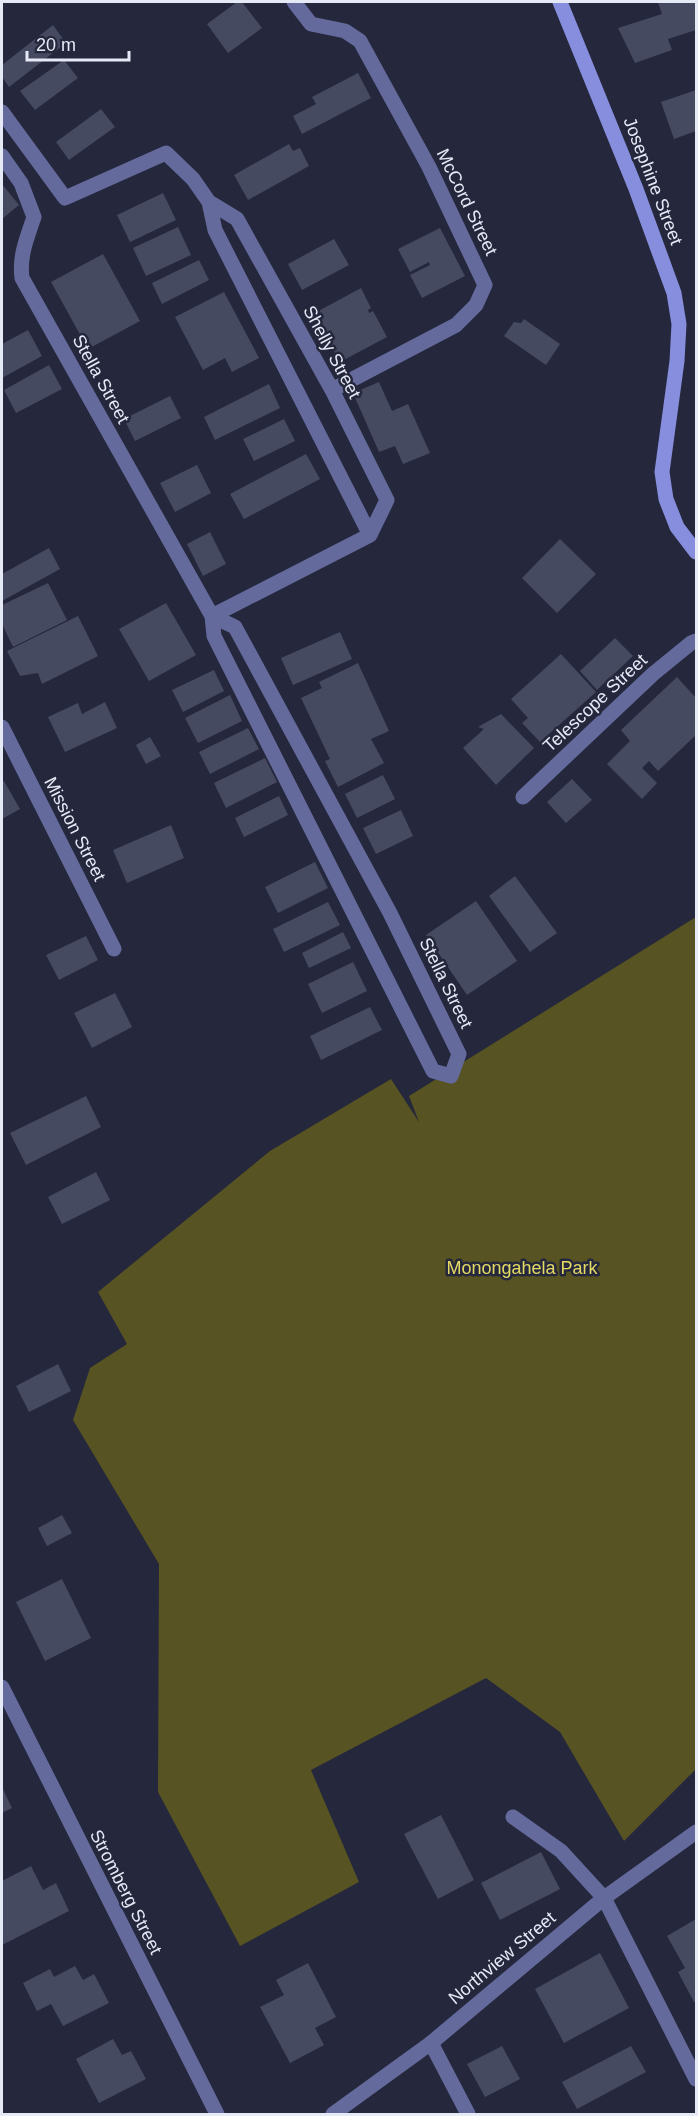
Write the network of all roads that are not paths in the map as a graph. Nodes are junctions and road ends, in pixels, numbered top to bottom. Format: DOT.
graph roads {
  1 [pos="294,2"];
  2 [pos="560,2"];
  3 [pos="2,112"];
  4 [pos="2,156"];
  5 [pos="209,202"];
  6 [pos="332,390"];
  7 [pos="370,535"];
  8 [pos="696,552"];
  9 [pos="212,616"];
  10 [pos="696,641"];
  11 [pos="2,727"];
  12 [pos="523,797"];
  13 [pos="114,949"];
  14 [pos="2,1687"];
  15 [pos="513,1817"];
  16 [pos="696,1832"];
  17 [pos="604,1898"];
  18 [pos="431,2043"];
  19 [pos="696,2079"];
  20 [pos="217,2115"];
  21 [pos="333,2115"];
  22 [pos="468,2115"];
  1 -- 6 [label="street, McCord Street"];
  2 -- 8 [label="street, Josephine Street"];
  3 -- 5 [label="street, Shelly Street"];
  4 -- 9 [label="street, Stella Street"];
  5 -- 6 [label="street, Shelly Street"];
  5 -- 7 [label="street, Shelly Street"];
  6 -- 7 [label="street, Shelly Street"];
  7 -- 9 [label="street"];
  9 -- 9 [label="street, Stella Street"];
  10 -- 12 [label="street, Telescope Street"];
  11 -- 13 [label="street, Mission Street"];
  14 -- 20 [label="street, Stromberg Street"];
  15 -- 17 [label="street"];
  16 -- 17 [label="street, Northview Street"];
  17 -- 18 [label="street, Northview Street"];
  17 -- 19 [label="street"];
  18 -- 21 [label="street, Northview Street"];
  18 -- 22 [label="street"];
}
